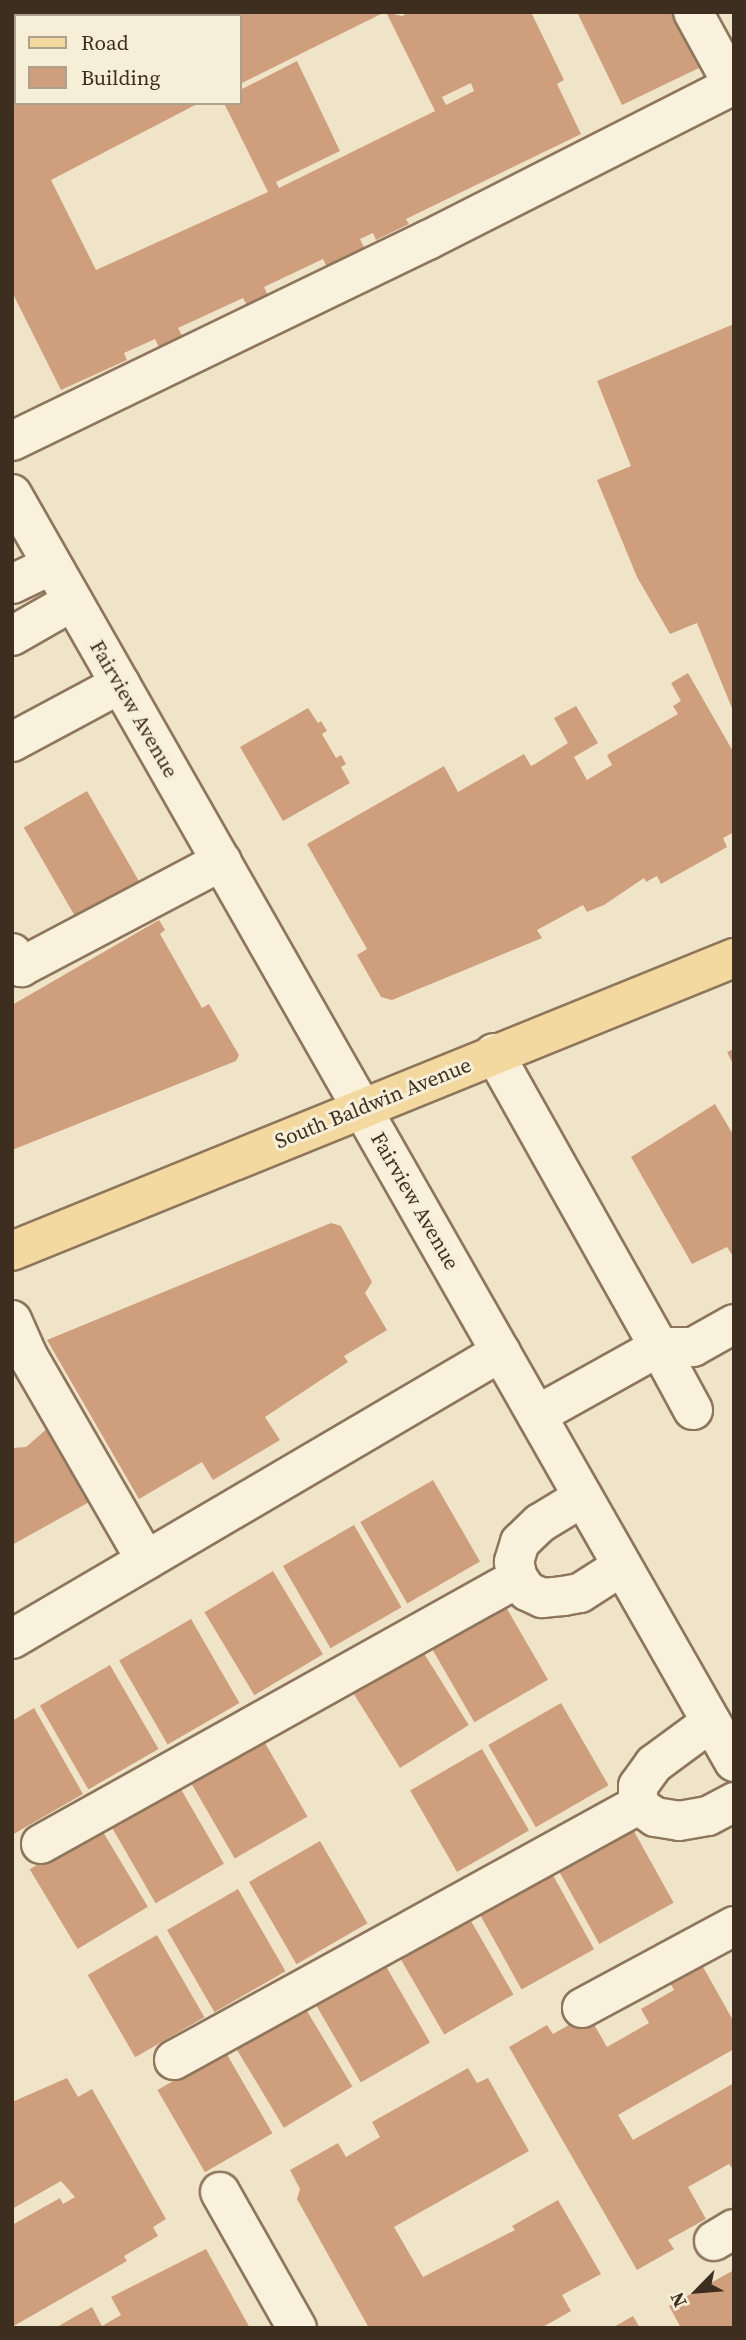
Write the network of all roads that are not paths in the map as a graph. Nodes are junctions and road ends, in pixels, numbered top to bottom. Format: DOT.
graph roads {
  1 [pos="693,12"];
  2 [pos="733,85"];
  3 [pos="12,441"];
  4 [pos="12,494"];
  5 [pos="52,565"];
  6 [pos="12,584"];
  7 [pos="73,601"];
  8 [pos="12,636"];
  9 [pos="121,684"];
  10 [pos="12,743"];
  11 [pos="222,861"];
  12 [pos="12,953"];
  13 [pos="734,958"];
  14 [pos="494,1053"];
  15 [pos="362,1106"];
  16 [pos="12,1251"];
  17 [pos="12,1320"];
  18 [pos="734,1324"];
  19 [pos="659,1346"];
  20 [pos="501,1352"];
  21 [pos="694,1410"];
  22 [pos="537,1415"];
  23 [pos="583,1497"];
  24 [pos="146,1560"];
  25 [pos="622,1566"];
  26 [pos="518,1578"];
  27 [pos="12,1639"];
  28 [pos="727,1746"];
  29 [pos="734,1802"];
  30 [pos="638,1805"];
  31 [pos="41,1844"];
  32 [pos="734,1926"];
  33 [pos="582,2008"];
  34 [pos="174,2060"];
  35 [pos="220,2192"];
  36 [pos="297,2328"];
  1 -- 2 [label="street"];
  2 -- 3 [label="street"];
  4 -- 5 [label="street, Fairview Avenue"];
  5 -- 6 [label="street"];
  5 -- 7 [label="street, Fairview Avenue"];
  7 -- 8 [label="street"];
  7 -- 9 [label="street, Fairview Avenue"];
  9 -- 10 [label="street"];
  9 -- 11 [label="street, Fairview Avenue"];
  11 -- 12 [label="street"];
  11 -- 15 [label="street, Fairview Avenue"];
  13 -- 14 [label="main road, South Baldwin Avenue"];
  14 -- 15 [label="main road, South Baldwin Avenue"];
  14 -- 19 [label="street"];
  15 -- 16 [label="main road, South Baldwin Avenue"];
  15 -- 20 [label="street, Fairview Avenue"];
  17 -- 24 [label="street"];
  18 -- 19 [label="street"];
  19 -- 21 [label="street"];
  19 -- 22 [label="street"];
  20 -- 22 [label="street, Fairview Avenue"];
  20 -- 24 [label="street"];
  22 -- 23 [label="street, Fairview Avenue"];
  23 -- 25 [label="street, Fairview Avenue"];
  23 -- 26 [label="street"];
  24 -- 27 [label="street"];
  25 -- 26 [label="street"];
  25 -- 28 [label="street, Fairview Avenue"];
  26 -- 31 [label="street"];
  28 -- 30 [label="street"];
  29 -- 30 [label="street"];
  30 -- 34 [label="street"];
  32 -- 33 [label="street"];
  35 -- 36 [label="street"];
}
